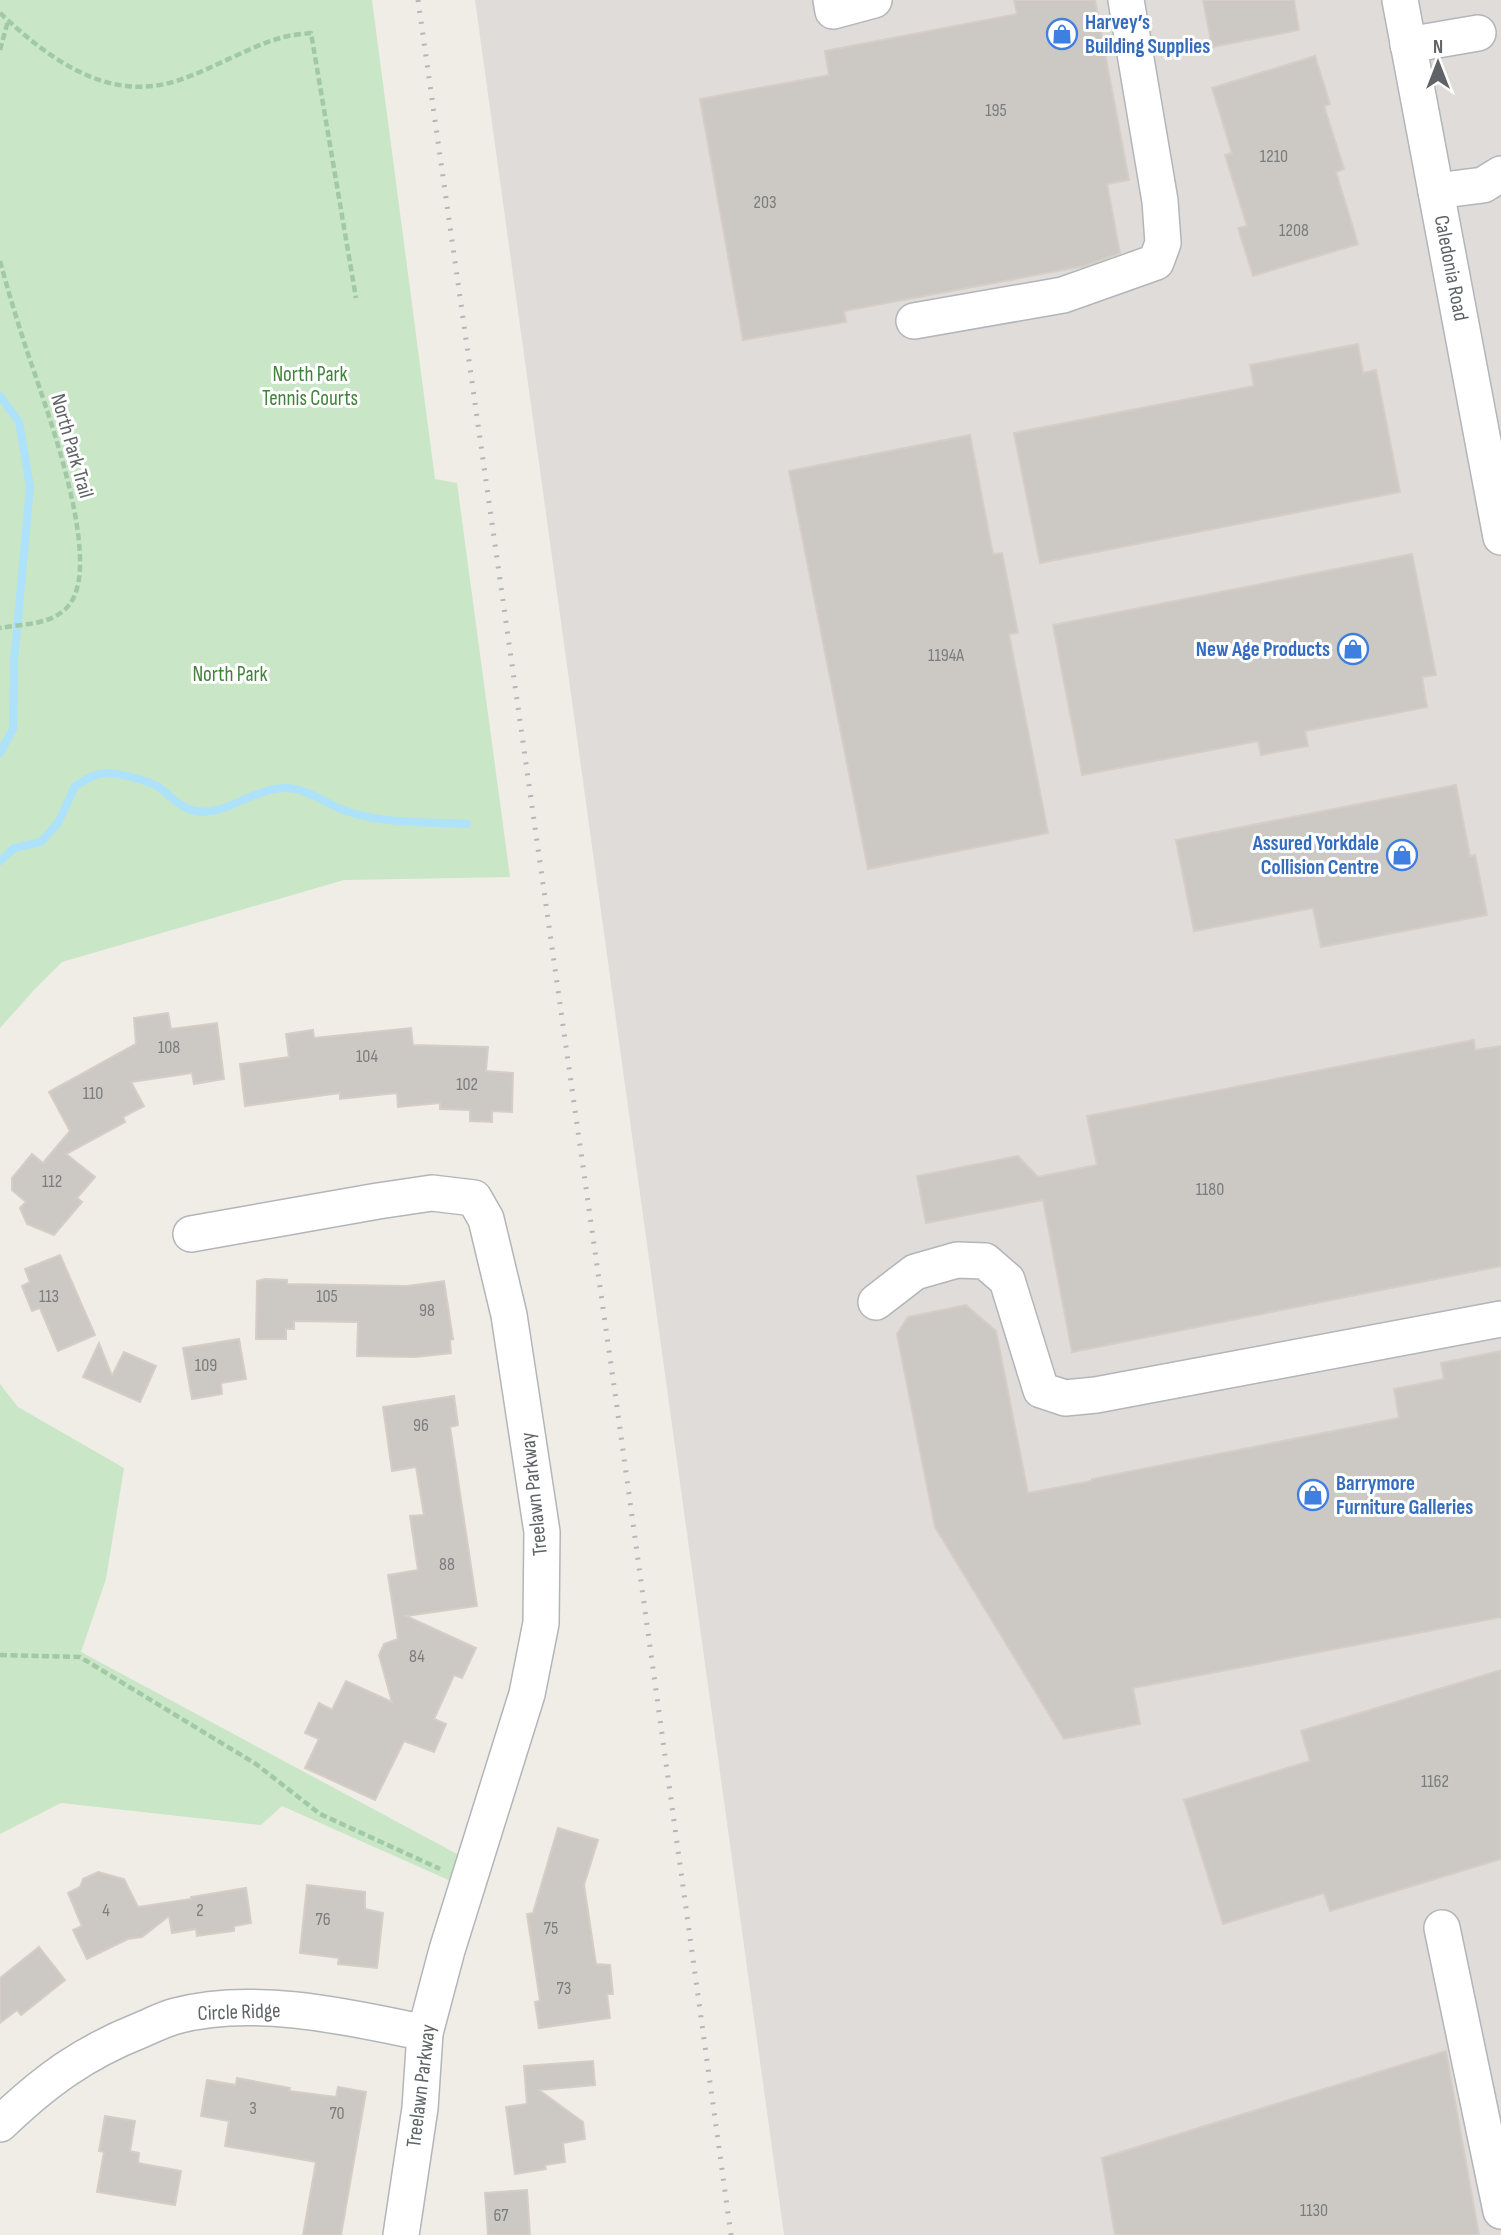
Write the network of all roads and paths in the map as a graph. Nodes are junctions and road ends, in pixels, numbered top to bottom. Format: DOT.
graph roads {
  1 [pos="831,0"];
  2 [pos="874,0"];
  3 [pos="1126,0"];
  4 [pos="1400,0"];
  5 [pos="0,13"];
  6 [pos="8,21"];
  7 [pos="1478,33"];
  8 [pos="1408,45"];
  9 [pos="0,50"];
  10 [pos="1501,174"];
  11 [pos="1436,191"];
  12 [pos="0,261"];
  13 [pos="356,298"];
  14 [pos="914,321"];
  15 [pos="1501,537"];
  16 [pos="0,628"];
  17 [pos="191,1234"];
  18 [pos="876,1302"];
  19 [pos="1501,1319"];
  20 [pos="0,1655"];
  21 [pos="468,1882"];
  22 [pos="1441,1928"];
  23 [pos="425,2033"];
  24 [pos="0,2124"];
  25 [pos="1501,2211"];
  26 [pos="401,2235"];
  1 -- 2 [label="street"];
  3 -- 14 [label="street"];
  4 -- 8 [label="street, Caledonia Road"];
  5 -- 6 [label="path"];
  6 -- 9 [label="path"];
  6 -- 13 [label="path"];
  7 -- 8 [label="street"];
  8 -- 11 [label="street, Caledonia Road"];
  10 -- 11 [label="street"];
  11 -- 15 [label="street, Caledonia Road"];
  12 -- 16 [label="path, North Park Trail"];
  17 -- 21 [label="street, Treelawn Parkway"];
  18 -- 19 [label="street"];
  20 -- 21 [label="path"];
  21 -- 23 [label="street, Treelawn Parkway"];
  22 -- 25 [label="street"];
  23 -- 24 [label="street, Circle Ridge"];
  23 -- 26 [label="street, Treelawn Parkway"];
}
